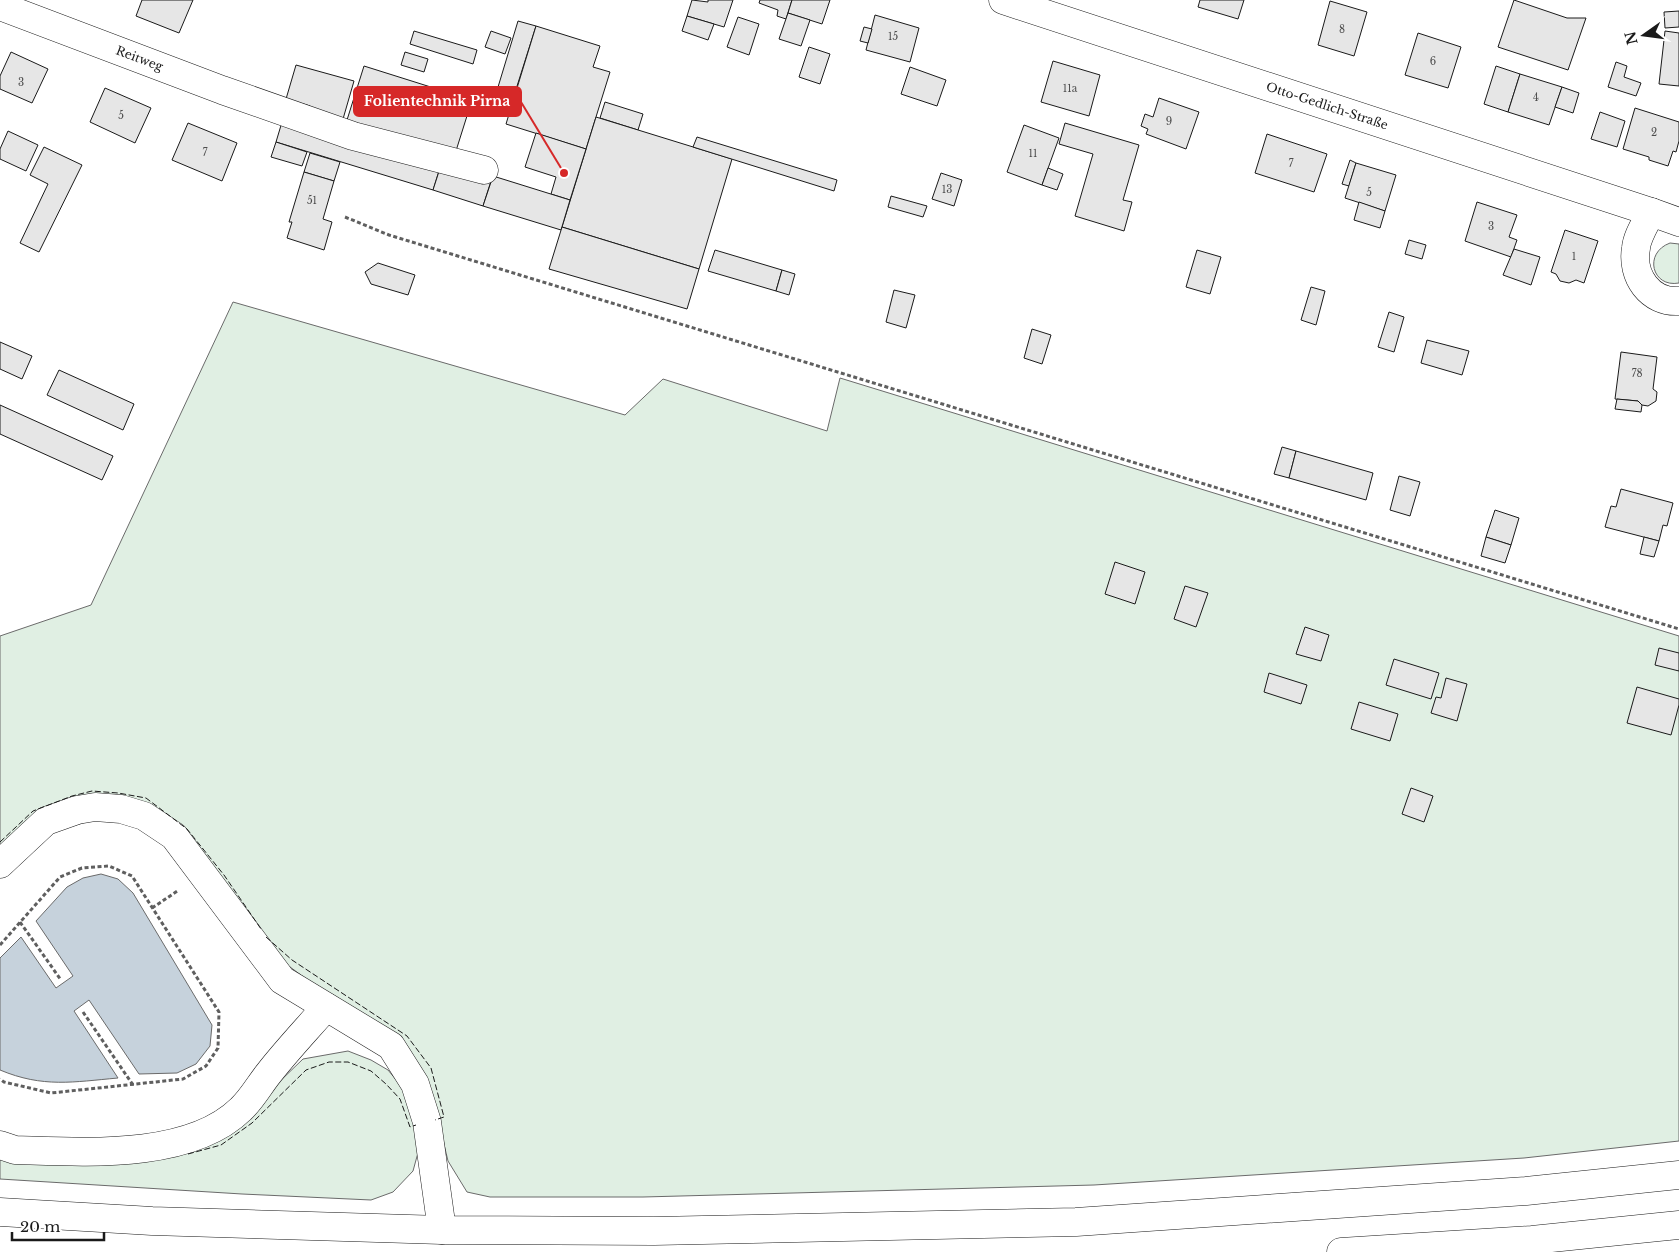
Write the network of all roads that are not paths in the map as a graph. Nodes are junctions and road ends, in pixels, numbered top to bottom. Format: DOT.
graph roads {
  1 [pos="1003,0"];
  2 [pos="0,6"];
  3 [pos="484,170"];
  4 [pos="1651,212"];
  5 [pos="1679,222"];
  6 [pos="1679,301"];
  7 [pos="0,864"];
  8 [pos="326,1007"];
  9 [pos="0,1145"];
  10 [pos="1679,1175"];
  11 [pos="0,1212"];
  12 [pos="1679,1225"];
  13 [pos="442,1230"];
  14 [pos="1341,1252"];
  1 -- 4 [label="main road, Otto-Gedlich-Straße"];
  2 -- 3 [label="main road, Reitweg"];
  4 -- 5 [label="main road, Otto-Gedlich-Straße"];
  4 -- 6 [label="main road"];
  7 -- 8 [label="main road"];
  8 -- 9 [label="main road"];
  8 -- 13 [label="main road"];
  10 -- 13 [label="main road"];
  11 -- 13 [label="main road"];
  12 -- 14 [label="main road"];
}
